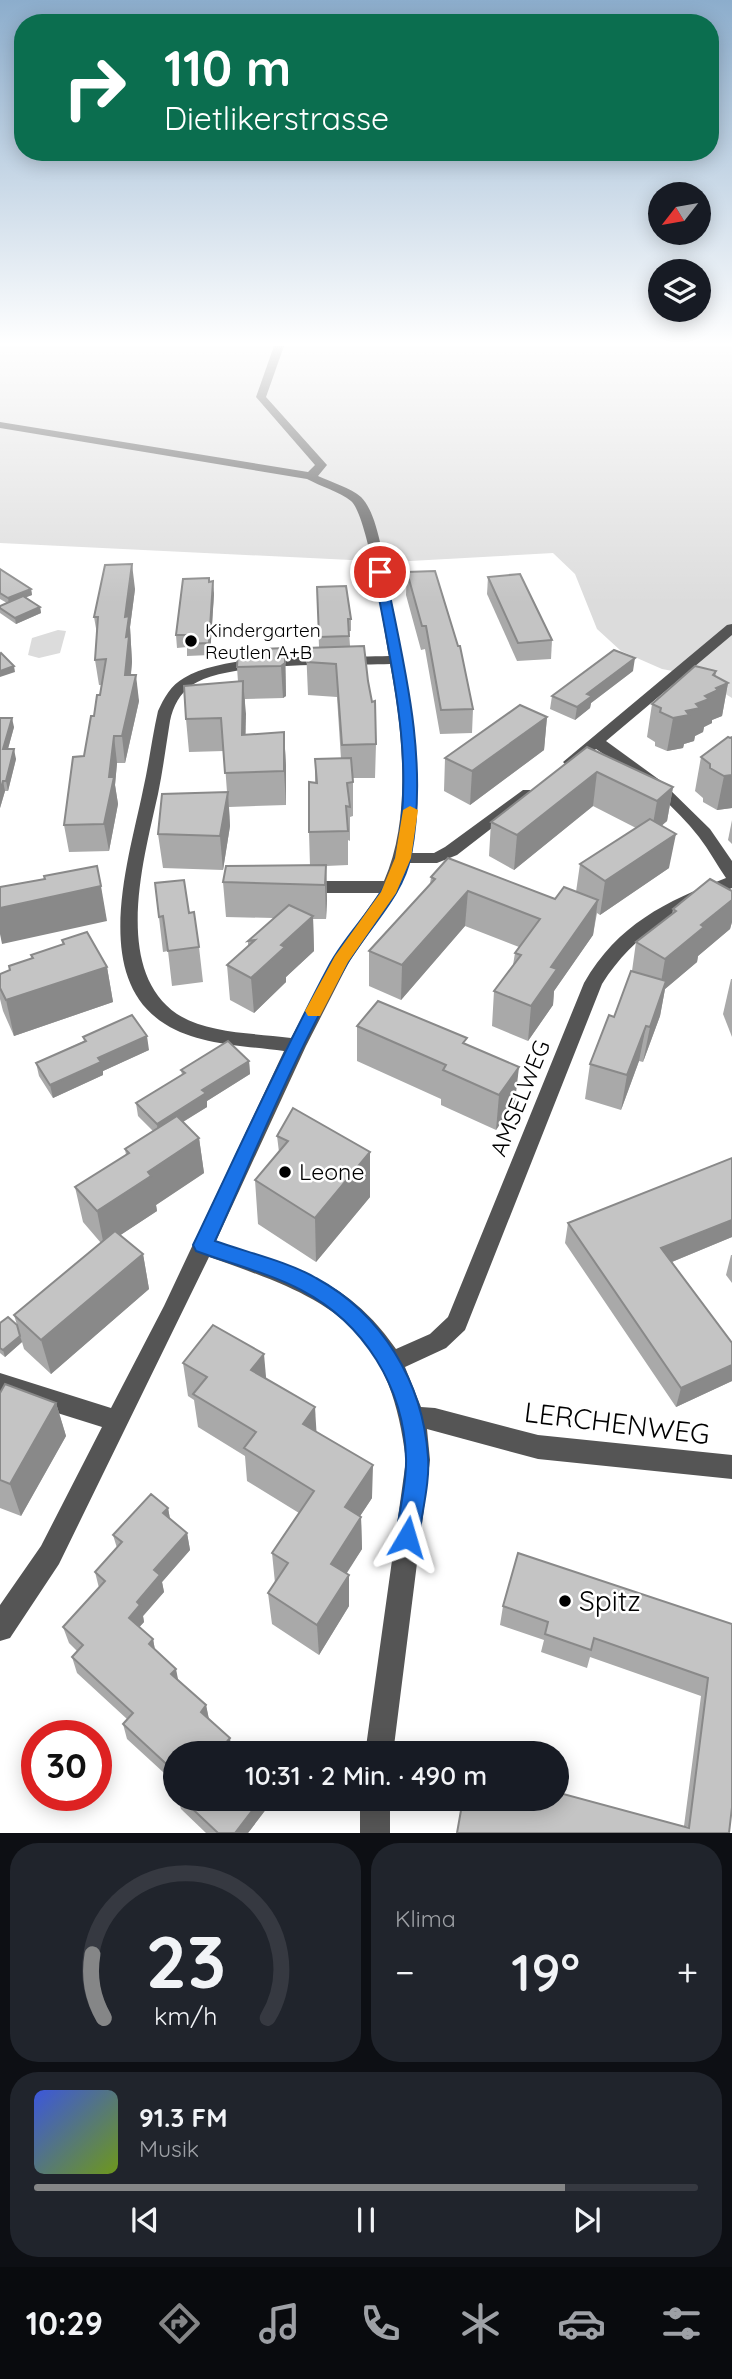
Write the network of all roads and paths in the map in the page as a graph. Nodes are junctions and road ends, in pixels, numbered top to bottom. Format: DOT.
graph roads {
  1 [pos="40,432"];
  2 [pos="291,432"];
  3 [pos="310,476"];
  4 [pos="732,628"];
  5 [pos="397,660"];
  6 [pos="597,742"];
  7 [pos="559,771"];
  8 [pos="538,786"];
  9 [pos="403,858"];
  10 [pos="732,874"];
  11 [pos="732,882"];
  12 [pos="288,887"];
  13 [pos="390,887"];
  14 [pos="296,1046"];
  15 [pos="203,1245"];
  16 [pos="391,1362"];
  17 [pos="0,1384"];
  18 [pos="412,1417"];
  19 [pos="118,1421"];
  20 [pos="732,1467"];
  21 [pos="0,1628"];
  22 [pos="381,1741"];
  23 [pos="375,1811"];
  24 [pos="376,1833"];
  1 -- 3 [label="street"];
  2 -- 3 [label="street"];
  3 -- 5 [label="street"];
  4 -- 6 [label="street"];
  5 -- 9 [label="street"];
  5 -- 14 [label="street"];
  6 -- 7 [label="street"];
  6 -- 10 [label="street"];
  8 -- 9 [label="street"];
  9 -- 13 [label="street"];
  11 -- 16 [label="street, AMSELWEG"];
  12 -- 13 [label="street"];
  13 -- 14 [label="street"];
  14 -- 15 [label="street"];
  15 -- 16 [label="street"];
  15 -- 19 [label="street"];
  16 -- 18 [label="street"];
  17 -- 19 [label="street"];
  18 -- 20 [label="street, LERCHENWEG"];
  18 -- 22 [label="street"];
  19 -- 21 [label="street"];
  23 -- 24 [label="street"];
}
